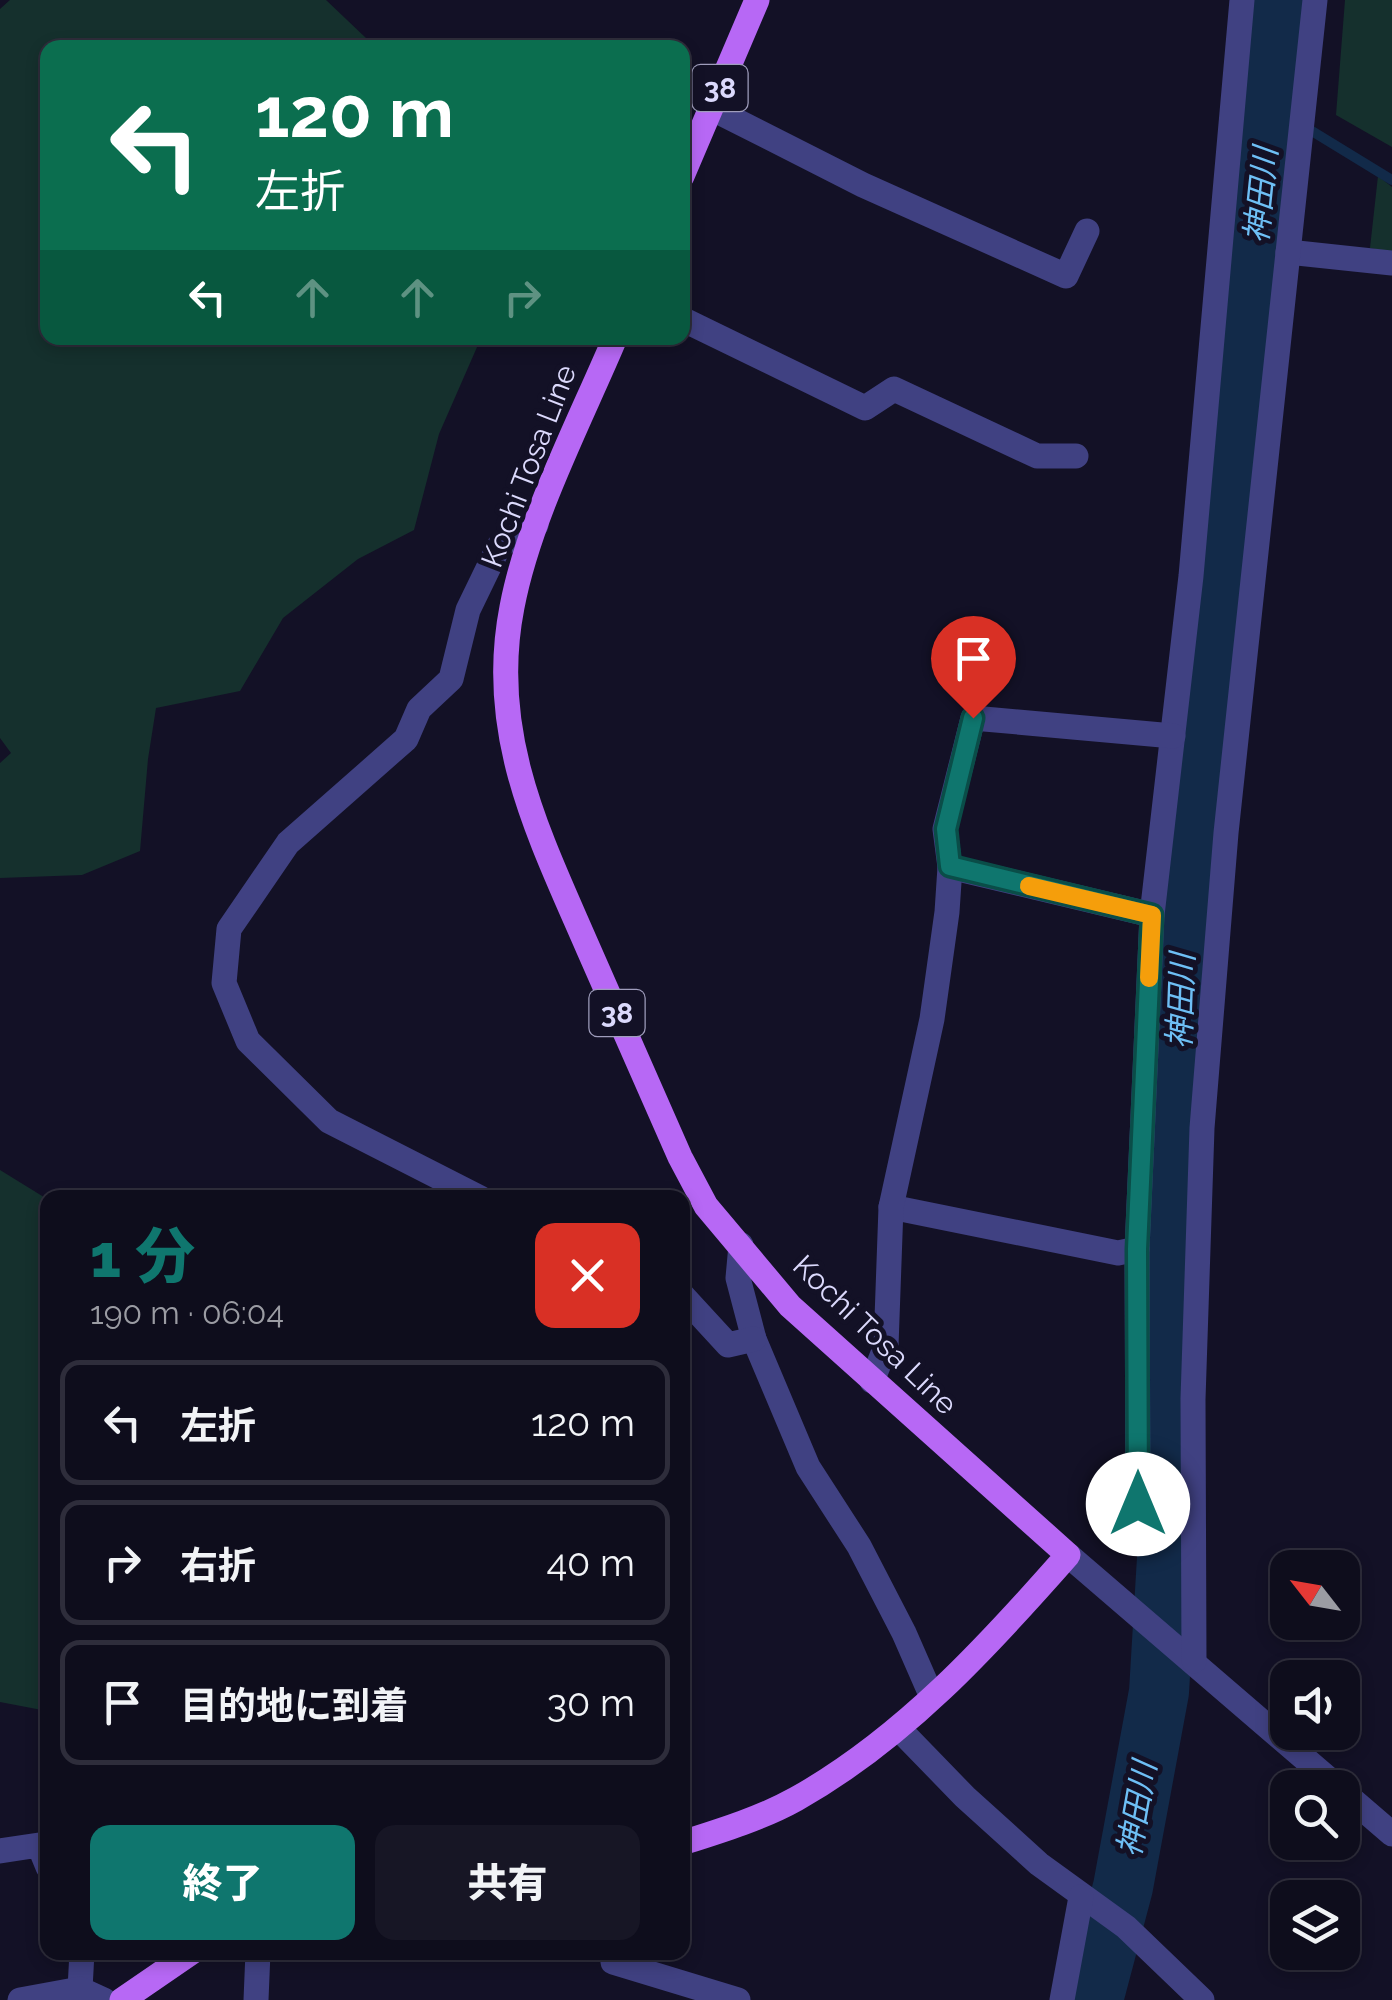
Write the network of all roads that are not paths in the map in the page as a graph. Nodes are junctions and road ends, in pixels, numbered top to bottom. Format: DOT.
graph roads {
  1 [pos="757,0"];
  2 [pos="1242,0"];
  3 [pos="1314,0"];
  4 [pos="712,108"];
  5 [pos="690,158"];
  6 [pos="1087,230"];
  7 [pos="1288,252"];
  8 [pos="1392,263"];
  9 [pos="690,323"];
  10 [pos="612,345"];
  11 [pos="1076,456"];
  12 [pos="536,525"];
  13 [pos="1173,736"];
  14 [pos="950,866"];
  15 [pos="1152,915"];
  16 [pos="464,1190"];
  17 [pos="891,1207"];
  18 [pos="741,1246"];
  19 [pos="1137,1249"];
  20 [pos="690,1304"];
  21 [pos="754,1339"];
  22 [pos="872,1381"];
  23 [pos="1138,1504"];
  24 [pos="1068,1555"];
  25 [pos="1186,1654"];
  26 [pos="932,1697"];
  27 [pos="899,1729"];
  28 [pos="1319,1770"];
  29 [pos="1360,1806"];
  30 [pos="1392,1834"];
  31 [pos="690,1841"];
  32 [pos="40,1847"];
  33 [pos="0,1851"];
  34 [pos="1089,1903"];
  35 [pos="82,1960"];
  36 [pos="180,1960"];
  37 [pos="258,1960"];
  38 [pos="614,1960"];
  39 [pos="80,1989"];
  40 [pos="711,1996"];
  41 [pos="20,2000"];
  42 [pos="104,2000"];
  43 [pos="122,2000"];
  44 [pos="256,2000"];
  45 [pos="738,2000"];
  46 [pos="1062,2000"];
  47 [pos="1202,2000"];
  1 -- 4 [label="main road, 38"];
  2 -- 13 [label="street"];
  3 -- 7 [label="street"];
  4 -- 5 [label="main road, 38"];
  4 -- 6 [label="street"];
  7 -- 8 [label="street"];
  7 -- 25 [label="street"];
  9 -- 11 [label="street"];
  10 -- 12 [label="main road, Kochi Tosa Line / 38"];
  12 -- 16 [label="street"];
  12 -- 18 [label="main road, Kochi Tosa Line / 38"];
  13 -- 14 [label="street"];
  13 -- 15 [label="street"];
  14 -- 15 [label="street"];
  14 -- 17 [label="street"];
  15 -- 19 [label="street"];
  17 -- 19 [label="street"];
  17 -- 22 [label="street"];
  18 -- 21 [label="street"];
  18 -- 22 [label="main road, Kochi Tosa Line / 38"];
  19 -- 23 [label="street"];
  20 -- 21 [label="street"];
  21 -- 26 [label="street"];
  22 -- 24 [label="main road, Kochi Tosa Line / 38"];
  24 -- 25 [label="street"];
  24 -- 26 [label="main road"];
  25 -- 28 [label="street"];
  26 -- 27 [label="main road"];
  27 -- 31 [label="main road"];
  27 -- 34 [label="street"];
  29 -- 30 [label="street"];
  32 -- 33 [label="street"];
  34 -- 46 [label="street"];
  34 -- 47 [label="street"];
  35 -- 39 [label="street"];
  36 -- 43 [label="main road"];
  37 -- 44 [label="street"];
  38 -- 40 [label="street"];
  39 -- 41 [label="street"];
  39 -- 42 [label="street"];
  40 -- 45 [label="street"];
}
